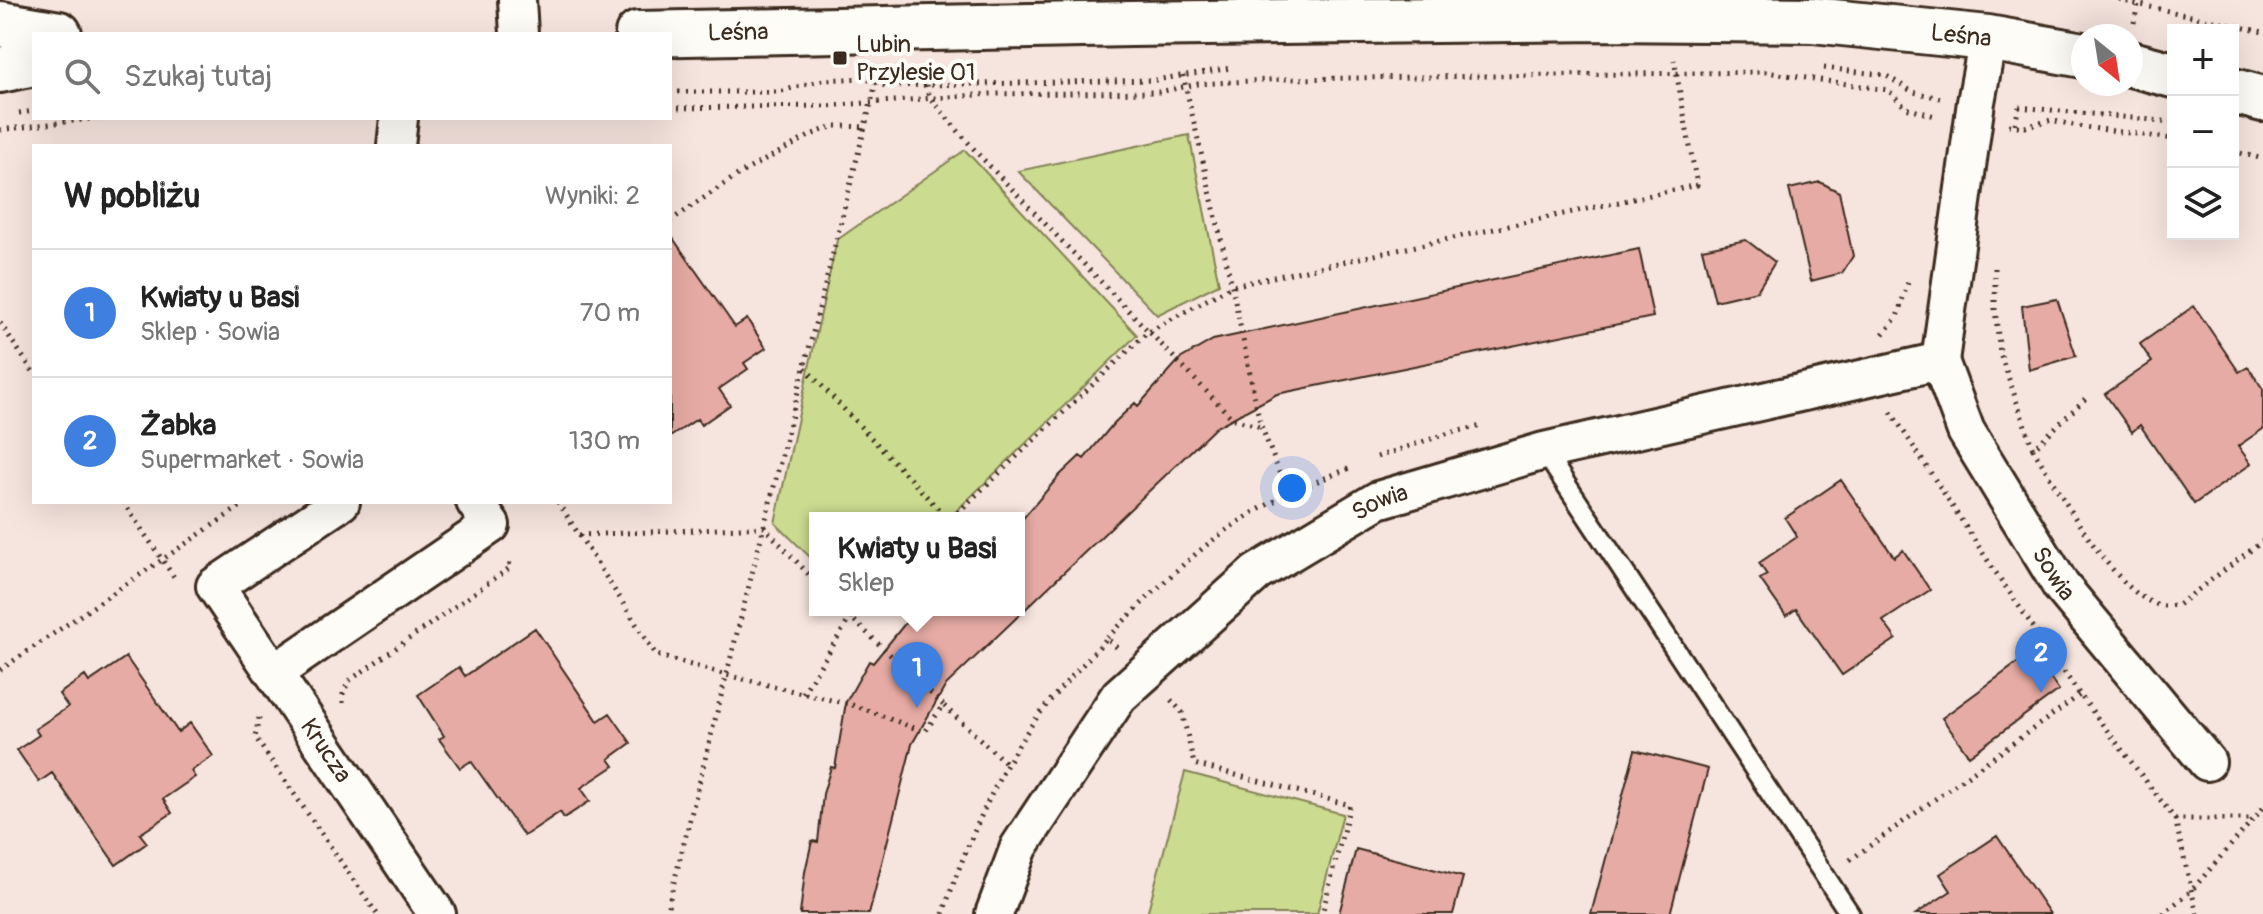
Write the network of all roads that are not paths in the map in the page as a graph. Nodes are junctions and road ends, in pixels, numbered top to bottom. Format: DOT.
graph roads {
  1 [pos="517,0"];
  2 [pos="1163,12"];
  3 [pos="0,24"];
  4 [pos="47,32"];
  5 [pos="519,32"];
  6 [pos="672,33"];
  7 [pos="1988,38"];
  8 [pos="2071,53"];
  9 [pos="32,63"];
  10 [pos="2143,67"];
  11 [pos="0,70"];
  12 [pos="2167,73"];
  13 [pos="2239,93"];
  14 [pos="2263,99"];
  15 [pos="399,120"];
  16 [pos="396,144"];
  17 [pos="1940,361"];
  18 [pos="1544,451"];
  19 [pos="338,504"];
  20 [pos="483,514"];
  21 [pos="274,673"];
  22 [pos="2207,762"];
  23 [pos="437,914"];
  24 [pos="994,914"];
  25 [pos="1850,914"];
  1 -- 5 [label="street"];
  2 -- 6 [label="street, Leśna"];
  2 -- 7 [label="street, Leśna"];
  3 -- 4 [label="street"];
  7 -- 8 [label="street, Leśna"];
  7 -- 17 [label="street, Sowia"];
  9 -- 11 [label="street"];
  10 -- 12 [label="street"];
  13 -- 14 [label="street"];
  15 -- 16 [label="street"];
  17 -- 18 [label="street, Sowia"];
  17 -- 22 [label="street, Sowia"];
  18 -- 24 [label="street, Sowia"];
  18 -- 25 [label="lane"];
  19 -- 21 [label="street, Krucza"];
  20 -- 21 [label="street"];
  21 -- 23 [label="street, Krucza"];
}
